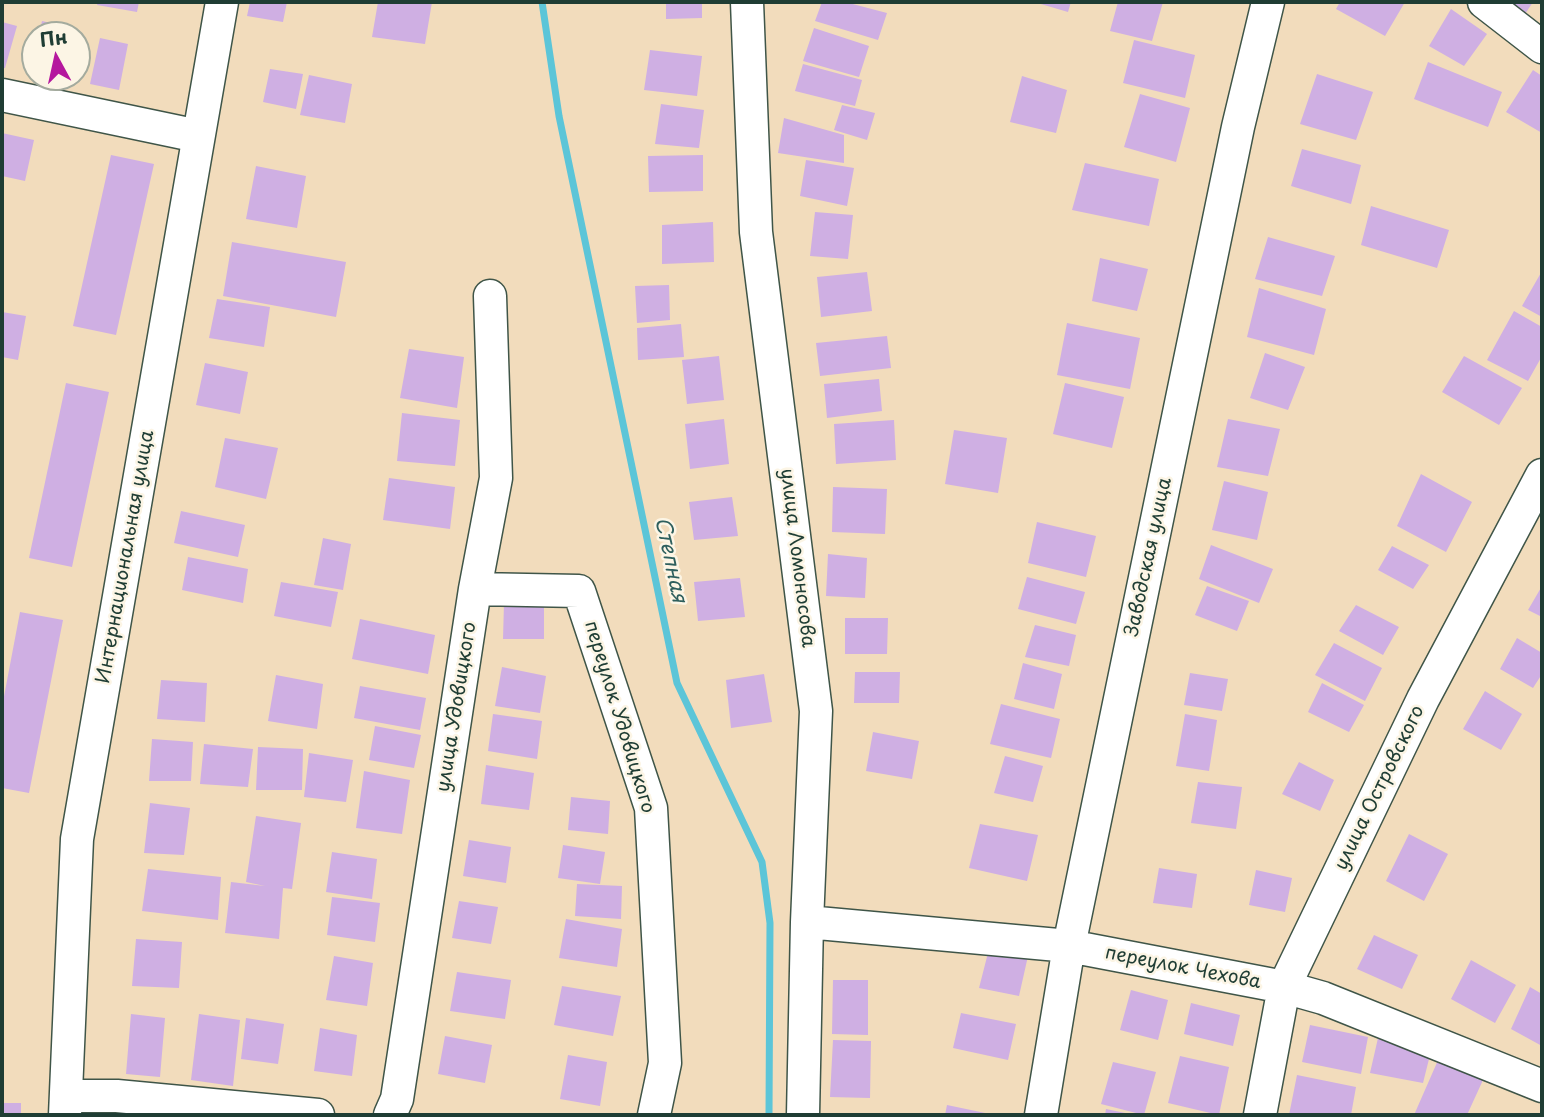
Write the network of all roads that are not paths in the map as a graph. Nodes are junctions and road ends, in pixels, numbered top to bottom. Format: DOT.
graph roads {
  1 [pos="222,2"];
  2 [pos="747,2"];
  3 [pos="1267,2"];
  4 [pos="1484,2"];
  5 [pos="1542,47"];
  6 [pos="2,95"];
  7 [pos="198,136"];
  8 [pos="490,296"];
  9 [pos="1542,475"];
  10 [pos="475,589"];
  11 [pos="807,922"];
  12 [pos="1069,946"];
  13 [pos="1284,988"];
  14 [pos="1542,1086"];
  15 [pos="65,1106"];
  16 [pos="318,1115"];
  17 [pos="390,1115"];
  18 [pos="654,1115"];
  19 [pos="803,1115"];
  20 [pos="1041,1115"];
  21 [pos="1260,1115"];
  1 -- 7 [label="street, Интернациональная улица"];
  2 -- 11 [label="street, улица Ломоносова"];
  3 -- 12 [label="street, Заводская улица"];
  4 -- 5 [label="street"];
  6 -- 7 [label="street"];
  7 -- 15 [label="street, Интернациональная улица"];
  8 -- 10 [label="street, улица Удовицкого"];
  9 -- 13 [label="street, улица Островского"];
  10 -- 17 [label="street, улица Удовицкого"];
  10 -- 18 [label="street, переулок Удовицкого"];
  11 -- 12 [label="street, переулок Чехова"];
  11 -- 19 [label="street, улица Ломоносова"];
  12 -- 13 [label="street, переулок Чехова"];
  12 -- 20 [label="street, Заводская улица"];
  13 -- 14 [label="street, переулок Чехова"];
  13 -- 21 [label="street, улица Островского"];
  15 -- 16 [label="street"];
}
